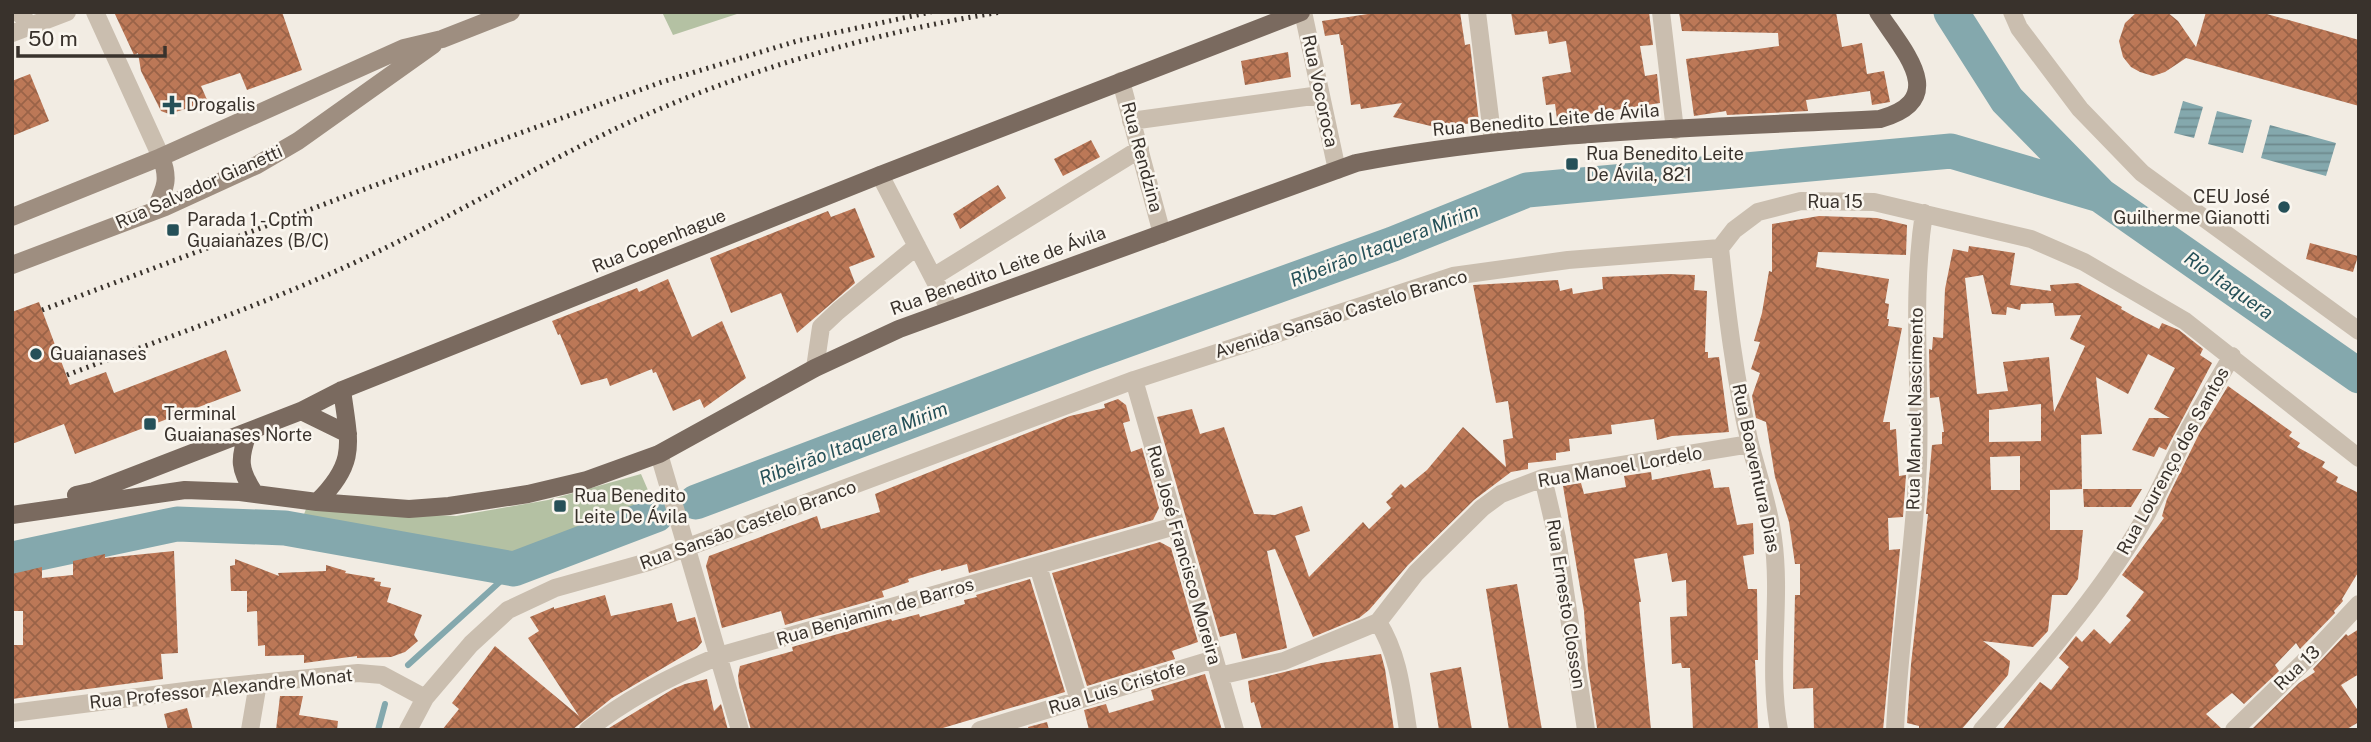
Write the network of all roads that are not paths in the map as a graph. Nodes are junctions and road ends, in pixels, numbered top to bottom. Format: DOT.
graph roads {
  1 [pos="18,12"];
  2 [pos="67,12"];
  3 [pos="95,12"];
  4 [pos="511,12"];
  5 [pos="1302,12"];
  6 [pos="1477,12"];
  7 [pos="1661,12"];
  8 [pos="1878,12"];
  9 [pos="2012,12"];
  10 [pos="31,26"];
  11 [pos="12,33"];
  12 [pos="442,39"];
  13 [pos="1121,81"];
  14 [pos="1320,95"];
  15 [pos="1131,121"];
  16 [pos="1675,130"];
  17 [pos="1493,142"];
  18 [pos="1140,149"];
  19 [pos="161,157"];
  20 [pos="1337,170"];
  21 [pos="880,175"];
  22 [pos="155,210"];
  23 [pos="1924,213"];
  24 [pos="12,216"];
  25 [pos="1162,233"];
  26 [pos="917,246"];
  27 [pos="1720,248"];
  28 [pos="12,265"];
  29 [pos="933,277"];
  30 [pos="950,310"];
  31 [pos="2359,331"];
  32 [pos="2232,356"];
  33 [pos="815,368"];
  34 [pos="1134,380"];
  35 [pos="342,390"];
  36 [pos="301,411"];
  37 [pos="249,431"];
  38 [pos="348,434"];
  39 [pos="1750,444"];
  40 [pos="659,454"];
  41 [pos="2359,458"];
  42 [pos="1543,478"];
  43 [pos="256,495"];
  44 [pos="317,502"];
  45 [pos="33,511"];
  46 [pos="12,515"];
  47 [pos="1175,526"];
  48 [pos="684,541"];
  49 [pos="1038,566"];
  50 [pos="2359,604"];
  51 [pos="1378,622"];
  52 [pos="719,656"];
  53 [pos="1216,667"];
  54 [pos="258,683"];
  55 [pos="425,698"];
  56 [pos="1079,699"];
  57 [pos="12,713"];
  58 [pos="1015,725"];
  59 [pos="250,730"];
  60 [pos="408,730"];
  61 [pos="589,730"];
  62 [pos="740,730"];
  63 [pos="980,730"];
  64 [pos="1234,730"];
  65 [pos="1408,730"];
  66 [pos="1586,730"];
  67 [pos="1779,730"];
  68 [pos="1895,730"];
  69 [pos="1982,730"];
  70 [pos="2234,730"];
  1 -- 10 [label="street"];
  2 -- 10 [label="street"];
  3 -- 19 [label="street"];
  4 -- 12 [label="main road, Rua Salvador Gianetti"];
  5 -- 13 [label="main road, Rua Copenhague"];
  5 -- 14 [label="street, Rua Vocoroca"];
  6 -- 17 [label="street"];
  7 -- 16 [label="street"];
  8 -- 16 [label="main road, Rua Benedito Leite de Ávila"];
  9 -- 31 [label="street"];
  10 -- 11 [label="street"];
  12 -- 19 [label="main road, Rua Salvador Gianetti"];
  12 -- 22 [label="main road, Rua Salvador Gianetti"];
  13 -- 15 [label="street, Rua Rendzina"];
  13 -- 21 [label="main road, Rua Copenhague"];
  14 -- 15 [label="street"];
  14 -- 20 [label="street, Rua Vocoroca"];
  15 -- 18 [label="street, Rua Rendzina"];
  16 -- 17 [label="main road, Rua Benedito Leite de Ávila"];
  17 -- 20 [label="main road, Rua Benedito Leite de Ávila"];
  18 -- 25 [label="street, Rua Rendzina"];
  18 -- 29 [label="street"];
  19 -- 22 [label="main road"];
  19 -- 24 [label="main road, Rua Salvador Gianetti"];
  20 -- 25 [label="main road, Rua Benedito Leite de Ávila"];
  21 -- 26 [label="street"];
  21 -- 35 [label="main road, Rua Copenhague"];
  22 -- 28 [label="main road, Rua Salvador Gianetti"];
  23 -- 27 [label="street, Rua 15"];
  23 -- 32 [label="street"];
  23 -- 68 [label="street, Rua Manuel Nascimento"];
  25 -- 30 [label="main road, Rua Benedito Leite de Ávila"];
  26 -- 29 [label="street"];
  26 -- 33 [label="street"];
  27 -- 34 [label="street, Avenida Sansão Castelo Branco"];
  27 -- 39 [label="street, Rua Boaventura Dias"];
  29 -- 30 [label="street"];
  30 -- 33 [label="main road, Rua Benedito Leite de Ávila"];
  32 -- 41 [label="street"];
  32 -- 69 [label="street, Rua Lourenço dos Santos"];
  33 -- 40 [label="main road, Rua Benedito Leite de Ávila"];
  34 -- 47 [label="street, Rua José Francisco Moreira"];
  34 -- 48 [label="street, Rua Sansão Castelo Branco"];
  35 -- 36 [label="main road, Rua Copenhague"];
  35 -- 38 [label="main road"];
  36 -- 37 [label="main road, Rua Copenhague"];
  36 -- 38 [label="main road"];
  37 -- 43 [label="main road"];
  37 -- 45 [label="main road, Rua Copenhague"];
  38 -- 44 [label="main road"];
  39 -- 42 [label="street, Rua Manoel Lordelo"];
  39 -- 67 [label="street, Rua Boaventura Dias"];
  40 -- 44 [label="main road, Rua Benedito Leite de Ávila"];
  40 -- 48 [label="street"];
  42 -- 51 [label="street, Rua Manoel Lordelo"];
  42 -- 66 [label="street, Rua Ernesto Closson"];
  43 -- 44 [label="main road, Rua Benedito Leite de Ávila"];
  43 -- 45 [label="main road, Rua Benedito Leite de Ávila"];
  45 -- 46 [label="main road, Rua Benedito Leite de Ávila"];
  47 -- 49 [label="street, Rua Benjamim de Barros"];
  47 -- 53 [label="street, Rua José Francisco Moreira"];
  48 -- 52 [label="street"];
  48 -- 55 [label="street, Rua Sansão Castelo Branco"];
  49 -- 52 [label="street, Rua Benjamim de Barros"];
  49 -- 56 [label="street"];
  50 -- 70 [label="street, Rua 13"];
  51 -- 53 [label="street, Rua Manoel Lordelo"];
  51 -- 65 [label="street"];
  52 -- 61 [label="street, Rua Benjamim de Barros"];
  52 -- 62 [label="street"];
  53 -- 56 [label="street, Rua Luis Cristofe"];
  53 -- 64 [label="street, Rua José Francisco Moreira"];
  54 -- 55 [label="street, Rua Professor Alexandre Monat"];
  54 -- 57 [label="street, Rua Professor Alexandre Monat"];
  54 -- 59 [label="street"];
  55 -- 60 [label="street, Rua Sansão Castelo Branco"];
  56 -- 58 [label="street, Rua Luis Cristofe"];
  58 -- 63 [label="street, Rua Luis Cristofe"];
}
